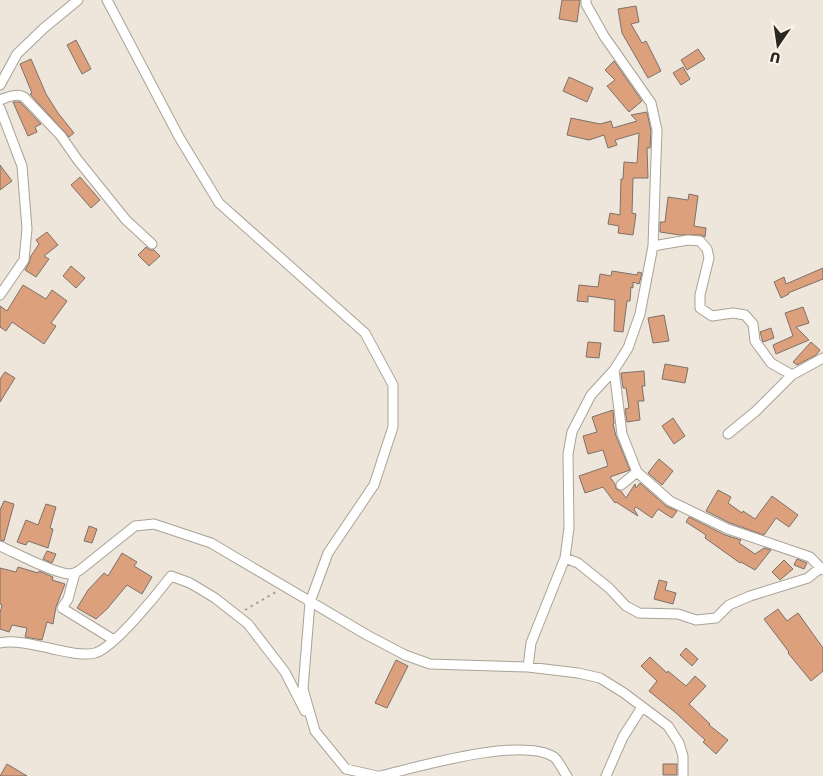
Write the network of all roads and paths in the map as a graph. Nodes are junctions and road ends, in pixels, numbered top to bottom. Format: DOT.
graph roads {
  1 [pos="78,0"];
  2 [pos="106,0"];
  3 [pos="586,0"];
  4 [pos="0,85"];
  5 [pos="0,100"];
  6 [pos="0,108"];
  7 [pos="152,244"];
  8 [pos="653,246"];
  9 [pos="0,295"];
  10 [pos="823,358"];
  11 [pos="614,370"];
  12 [pos="792,376"];
  13 [pos="728,434"];
  14 [pos="637,472"];
  15 [pos="621,485"];
  16 [pos="0,546"];
  17 [pos="565,558"];
  18 [pos="821,569"];
  19 [pos="75,573"];
  20 [pos="285,587"];
  21 [pos="310,602"];
  22 [pos="236,615"];
  23 [pos="114,640"];
  24 [pos="0,643"];
  25 [pos="528,667"];
  26 [pos="642,707"];
  27 [pos="315,731"];
  28 [pos="379,776"];
  29 [pos="567,776"];
  30 [pos="606,776"];
  31 [pos="683,776"];
  1 -- 4 [label="street"];
  2 -- 21 [label="street"];
  3 -- 8 [label="street"];
  5 -- 7 [label="street"];
  6 -- 9 [label="street"];
  8 -- 11 [label="street"];
  8 -- 12 [label="street"];
  10 -- 12 [label="street"];
  11 -- 14 [label="street"];
  11 -- 17 [label="street"];
  12 -- 13 [label="street"];
  14 -- 15 [label="street"];
  14 -- 18 [label="street"];
  16 -- 19 [label="street"];
  17 -- 18 [label="street"];
  17 -- 25 [label="street"];
  19 -- 20 [label="street"];
  19 -- 23 [label="street"];
  20 -- 21 [label="street"];
  20 -- 22 [label="path"];
  21 -- 25 [label="street"];
  21 -- 27 [label="street"];
  22 -- 23 [label="street"];
  22 -- 27 [label="street"];
  23 -- 24 [label="street"];
  25 -- 26 [label="street"];
  26 -- 30 [label="street"];
  26 -- 31 [label="street"];
  27 -- 28 [label="street"];
  28 -- 29 [label="street"];
}
